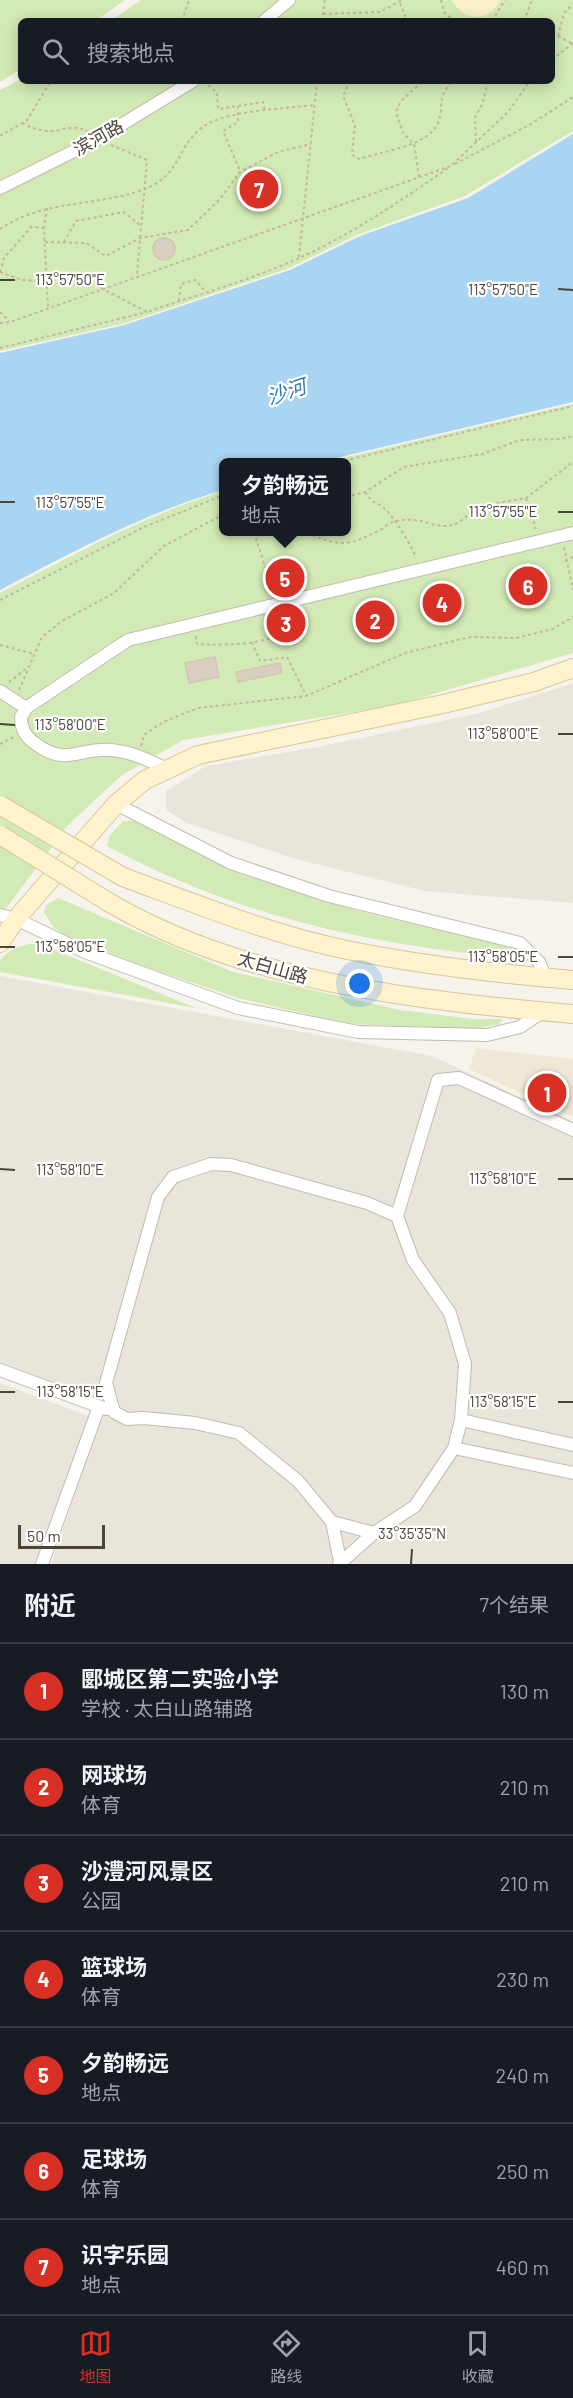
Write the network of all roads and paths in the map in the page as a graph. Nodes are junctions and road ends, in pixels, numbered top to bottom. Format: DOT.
graph roads {
  1 [pos="189,0"];
  2 [pos="289,0"];
  3 [pos="325,0"];
  4 [pos="441,0"];
  5 [pos="505,0"];
  6 [pos="532,0"];
  7 [pos="401,1"];
  8 [pos="573,4"];
  9 [pos="323,14"];
  10 [pos="183,18"];
  11 [pos="268,18"];
  12 [pos="322,18"];
  13 [pos="406,18"];
  14 [pos="451,18"];
  15 [pos="494,18"];
  16 [pos="525,18"];
  17 [pos="555,36"];
  18 [pos="558,36"];
  19 [pos="573,44"];
  20 [pos="555,58"];
  21 [pos="49,84"];
  22 [pos="188,84"];
  23 [pos="207,84"];
  24 [pos="317,84"];
  25 [pos="349,84"];
  26 [pos="420,84"];
  27 [pos="450,84"];
  28 [pos="487,84"];
  29 [pos="528,84"];
  30 [pos="573,97"];
  31 [pos="314,105"];
  32 [pos="238,106"];
  33 [pos="218,109"];
  34 [pos="265,111"];
  35 [pos="240,115"];
  36 [pos="220,118"];
  37 [pos="22,123"];
  38 [pos="0,136"];
  39 [pos="98,139"];
  40 [pos="476,143"];
  41 [pos="311,144"];
  42 [pos="414,144"];
  43 [pos="451,166"];
  44 [pos="240,172"];
  45 [pos="419,177"];
  46 [pos="0,188"];
  47 [pos="144,189"];
  48 [pos="46,208"];
  49 [pos="303,217"];
  50 [pos="141,226"];
  51 [pos="44,228"];
  52 [pos="0,229"];
  53 [pos="140,238"];
  54 [pos="45,242"];
  55 [pos="64,242"];
  56 [pos="299,257"];
  57 [pos="0,272"];
  58 [pos="137,275"];
  59 [pos="46,281"];
  60 [pos="101,288"];
  61 [pos="206,292"];
  62 [pos="179,302"];
  63 [pos="48,307"];
  64 [pos="0,312"];
  65 [pos="147,312"];
  66 [pos="10,322"];
  67 [pos="0,323"];
  68 [pos="0,348"];
  69 [pos="573,406"];
  70 [pos="573,436"];
  71 [pos="351,459"];
  72 [pos="573,462"];
  73 [pos="365,492"];
  74 [pos="351,496"];
  75 [pos="219,497"];
  76 [pos="526,498"];
  77 [pos="219,517"];
  78 [pos="394,521"];
  79 [pos="568,534"];
  80 [pos="256,536"];
  81 [pos="319,536"];
  82 [pos="539,541"];
  83 [pos="573,557"];
  84 [pos="565,561"];
  85 [pos="420,571"];
  86 [pos="573,590"];
  87 [pos="0,600"];
  88 [pos="296,601"];
  89 [pos="278,605"];
  90 [pos="573,617"];
  91 [pos="194,625"];
  92 [pos="252,642"];
  93 [pos="0,645"];
  94 [pos="34,654"];
  95 [pos="573,668"];
  96 [pos="26,669"];
  97 [pos="4,686"];
  98 [pos="306,696"];
  99 [pos="20,705"];
  100 [pos="24,731"];
  101 [pos="0,744"];
  102 [pos="138,754"];
  103 [pos="167,769"];
  104 [pos="116,804"];
  105 [pos="0,805"];
  106 [pos="0,835"];
  107 [pos="8,917"];
  108 [pos="0,944"];
  109 [pos="573,974"];
  110 [pos="545,977"];
  111 [pos="573,980"];
  112 [pos="541,1011"];
  113 [pos="573,1016"];
  114 [pos="573,1130"];
  115 [pos="398,1216"];
  116 [pos="0,1370"];
  117 [pos="97,1412"];
  118 [pos="114,1412"];
  119 [pos="461,1420"];
  120 [pos="573,1445"];
  121 [pos="454,1448"];
  122 [pos="573,1473"];
  123 [pos="332,1522"];
  124 [pos="374,1533"];
  125 [pos="339,1563"];
  126 [pos="42,1564"];
  1 -- 10 [label="path"];
  2 -- 11 [label="street"];
  3 -- 9 [label="path"];
  4 -- 14 [label="path"];
  5 -- 15 [label="path"];
  6 -- 16 [label="path"];
  7 -- 9 [label="path"];
  7 -- 13 [label="path"];
  8 -- 18 [label="path"];
  9 -- 12 [label="path"];
  17 -- 18 [label="path"];
  18 -- 19 [label="path"];
  19 -- 20 [label="path"];
  21 -- 37 [label="path"];
  22 -- 39 [label="street, 滨河路"];
  23 -- 33 [label="path"];
  24 -- 31 [label="path"];
  25 -- 42 [label="path"];
  26 -- 42 [label="path"];
  27 -- 42 [label="path"];
  28 -- 40 [label="path"];
  29 -- 40 [label="path"];
  30 -- 43 [label="path"];
  31 -- 34 [label="path"];
  31 -- 41 [label="path"];
  32 -- 33 [label="path"];
  32 -- 34 [label="path"];
  32 -- 35 [label="path"];
  33 -- 36 [label="path"];
  34 -- 35 [label="path"];
  35 -- 36 [label="path"];
  35 -- 44 [label="path"];
  36 -- 47 [label="path"];
  37 -- 38 [label="path"];
  37 -- 39 [label="path"];
  39 -- 46 [label="street, 滨河路"];
  39 -- 47 [label="path"];
  40 -- 43 [label="path"];
  41 -- 44 [label="path"];
  41 -- 49 [label="path"];
  42 -- 45 [label="path"];
  43 -- 45 [label="path"];
  43 -- 56 [label="path"];
  44 -- 53 [label="path"];
  45 -- 49 [label="path"];
  47 -- 48 [label="path"];
  47 -- 50 [label="path"];
  48 -- 51 [label="path"];
  48 -- 52 [label="path"];
  49 -- 56 [label="path"];
  49 -- 58 [label="path"];
  50 -- 53 [label="path"];
  50 -- 55 [label="path"];
  51 -- 54 [label="path"];
  51 -- 57 [label="path"];
  53 -- 55 [label="path"];
  53 -- 58 [label="path"];
  54 -- 55 [label="path"];
  54 -- 59 [label="path"];
  56 -- 61 [label="path"];
  57 -- 59 [label="path"];
  58 -- 60 [label="path"];
  59 -- 63 [label="path"];
  60 -- 63 [label="path"];
  60 -- 65 [label="path"];
  61 -- 62 [label="path"];
  61 -- 62 [label="path"];
  62 -- 65 [label="path"];
  63 -- 66 [label="path"];
  64 -- 66 [label="path"];
  65 -- 68 [label="path"];
  66 -- 67 [label="path"];
  69 -- 71 [label="path"];
  70 -- 73 [label="path"];
  72 -- 76 [label="path"];
  73 -- 74 [label="path"];
  73 -- 78 [label="path"];
  75 -- 87 [label="path"];
  76 -- 78 [label="path"];
  76 -- 82 [label="path"];
  77 -- 94 [label="path"];
  78 -- 81 [label="path"];
  78 -- 85 [label="path"];
  79 -- 82 [label="street"];
  79 -- 84 [label="path"];
  80 -- 89 [label="path"];
  82 -- 85 [label="street"];
  83 -- 84 [label="path"];
  84 -- 86 [label="path"];
  85 -- 88 [label="street"];
  88 -- 89 [label="street"];
  88 -- 92 [label="path"];
  89 -- 91 [label="street"];
  90 -- 98 [label="path"];
  91 -- 92 [label="path"];
  91 -- 99 [label="street"];
  92 -- 98 [label="path"];
  93 -- 94 [label="path"];
  94 -- 96 [label="path"];
  95 -- 103 [label="main road"];
  96 -- 97 [label="path"];
  96 -- 99 [label="path"];
  97 -- 99 [label="street"];
  98 -- 102 [label="path"];
  99 -- 100 [label="street"];
  100 -- 101 [label="path"];
  100 -- 102 [label="street"];
  102 -- 103 [label="street"];
  103 -- 104 [label="main road"];
  104 -- 107 [label="main road"];
  104 -- 110 [label="street"];
  105 -- 110 [label="main road, 太白山路, bridge"];
  106 -- 112 [label="main road, 太白山路, bridge"];
  107 -- 108 [label="main road"];
  107 -- 112 [label="street"];
  109 -- 110 [label="street"];
  110 -- 111 [label="main road, 太白山路"];
  112 -- 113 [label="main road, 太白山路"];
  114 -- 115 [label="street"];
  115 -- 118 [label="street"];
  115 -- 119 [label="street"];
  116 -- 118 [label="street"];
  117 -- 126 [label="street"];
  118 -- 123 [label="street"];
  119 -- 120 [label="street"];
  119 -- 121 [label="street"];
  121 -- 122 [label="street"];
  121 -- 124 [label="street"];
  123 -- 124 [label="street"];
  123 -- 125 [label="street"];
  124 -- 125 [label="street"];
}
